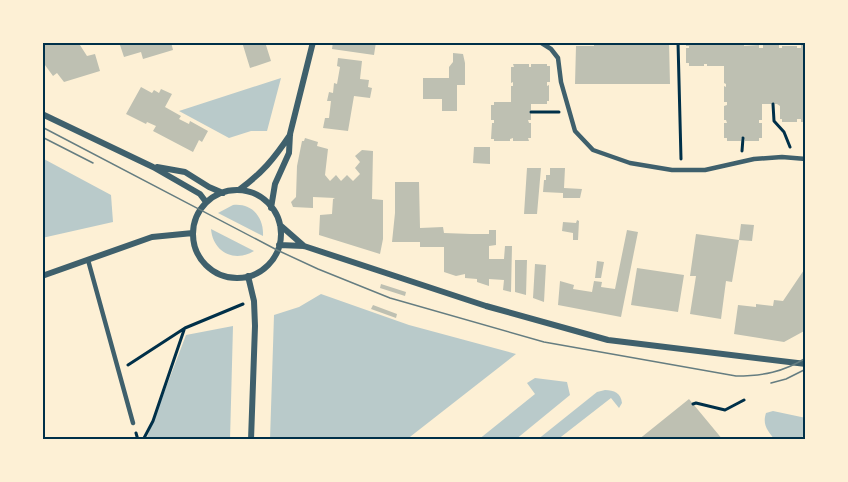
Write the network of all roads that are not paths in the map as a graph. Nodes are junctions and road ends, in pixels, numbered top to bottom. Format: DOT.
graph roads {
  1 [pos="313,42"];
  2 [pos="540,42"];
  3 [pos="42,114"];
  4 [pos="290,134"];
  5 [pos="806,159"];
  6 [pos="153,167"];
  7 [pos="239,190"];
  8 [pos="223,193"];
  9 [pos="206,202"];
  10 [pos="271,208"];
  11 [pos="279,225"];
  12 [pos="193,233"];
  13 [pos="279,245"];
  14 [pos="304,246"];
  15 [pos="88,260"];
  16 [pos="42,276"];
  17 [pos="248,276"];
  18 [pos="806,364"];
  19 [pos="133,423"];
  20 [pos="251,440"];
  1 -- 4 [label="street"];
  2 -- 5 [label="lane"];
  3 -- 6 [label="street"];
  4 -- 7 [label="street"];
  4 -- 10 [label="street"];
  6 -- 8 [label="street"];
  6 -- 9 [label="street"];
  7 -- 8 [label="street"];
  7 -- 10 [label="street"];
  8 -- 9 [label="street"];
  9 -- 12 [label="street"];
  10 -- 11 [label="street"];
  11 -- 13 [label="street"];
  11 -- 14 [label="street"];
  12 -- 15 [label="street"];
  12 -- 17 [label="street"];
  13 -- 14 [label="street"];
  13 -- 17 [label="street"];
  14 -- 18 [label="street"];
  15 -- 16 [label="street"];
  15 -- 19 [label="lane"];
  17 -- 20 [label="street"];
}
